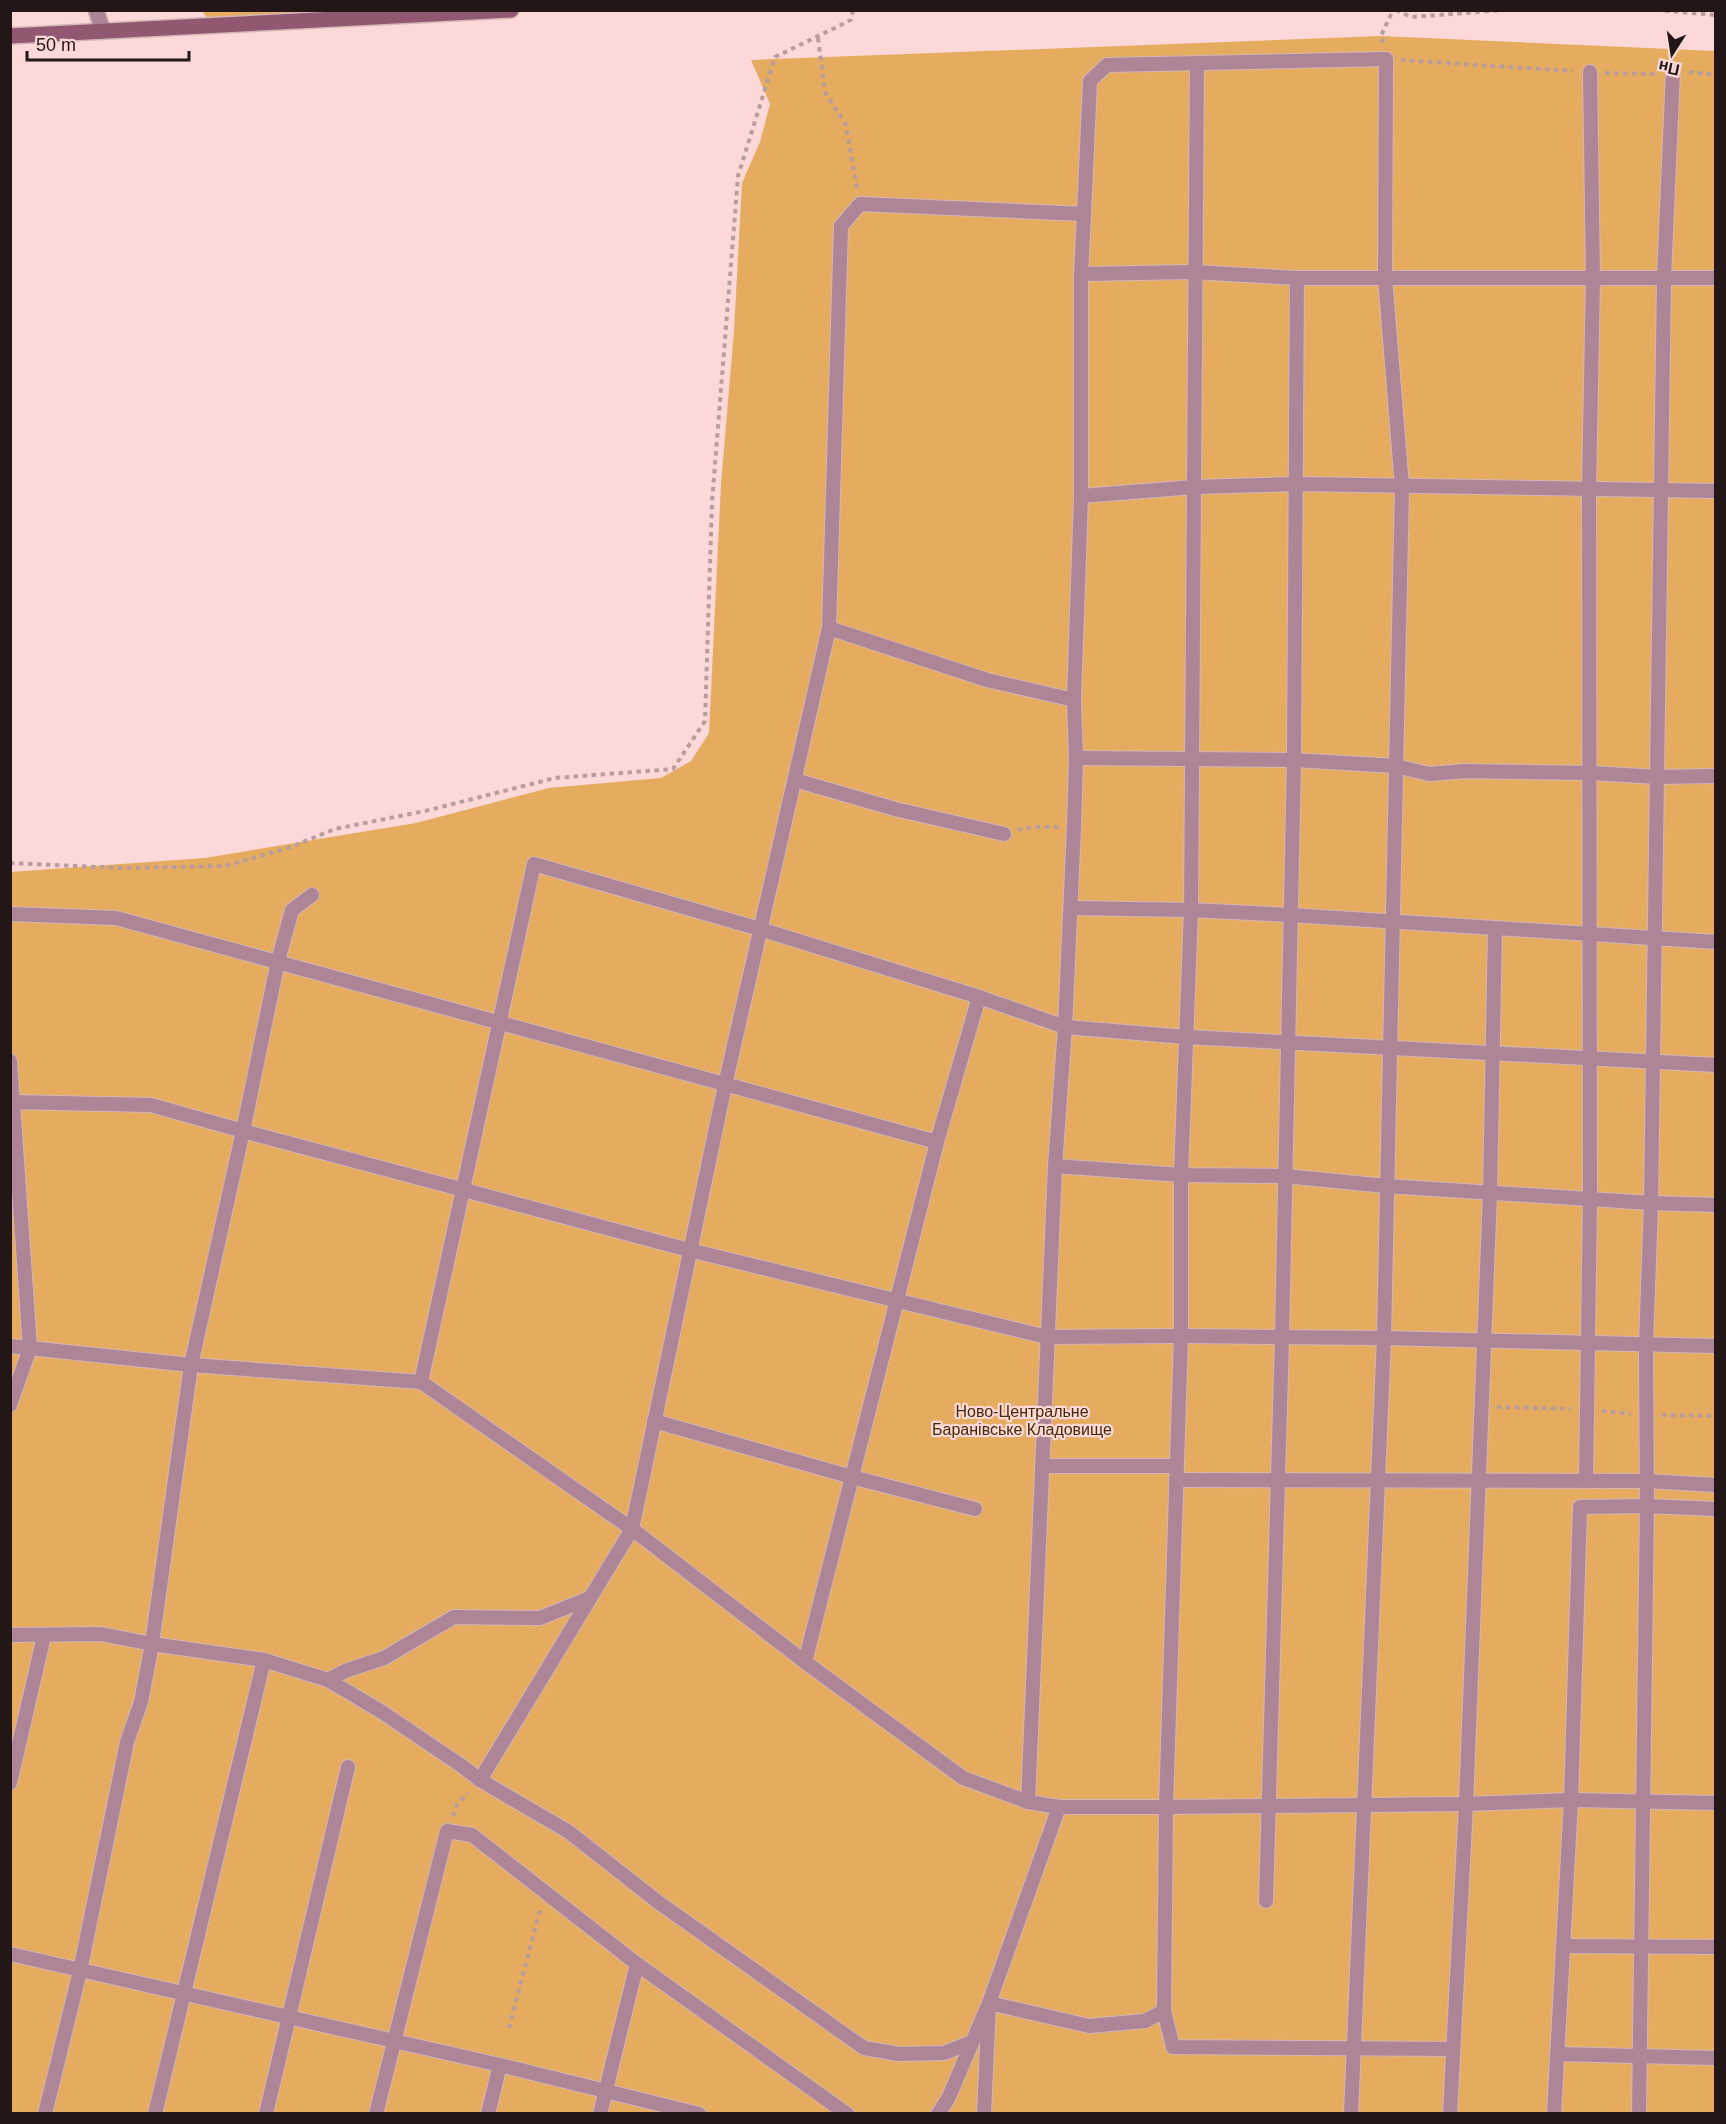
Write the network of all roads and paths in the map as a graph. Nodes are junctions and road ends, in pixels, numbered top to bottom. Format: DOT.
graph roads {
  1 [pos="96,10"];
  2 [pos="511,10"];
  3 [pos="853,10"];
  4 [pos="1395,10"];
  5 [pos="1505,10"];
  6 [pos="1656,10"];
  7 [pos="476,11"];
  8 [pos="1716,15"];
  9 [pos="103,32"];
  10 [pos="10,36"];
  11 [pos="818,38"];
  12 [pos="1386,59"];
  13 [pos="1197,64"];
  14 [pos="1590,72"];
  15 [pos="1673,72"];
  16 [pos="1716,75"];
  17 [pos="860,204"];
  18 [pos="1084,214"];
  19 [pos="1194,272"];
  20 [pos="1081,274"];
  21 [pos="1385,277"];
  22 [pos="1593,277"];
  23 [pos="1665,277"];
  24 [pos="1297,278"];
  25 [pos="1716,278"];
  26 [pos="1297,484"];
  27 [pos="1194,487"];
  28 [pos="1402,487"];
  29 [pos="1589,489"];
  30 [pos="1662,489"];
  31 [pos="1716,491"];
  32 [pos="1081,496"];
  33 [pos="829,628"];
  34 [pos="1074,700"];
  35 [pos="1076,758"];
  36 [pos="1294,760"];
  37 [pos="1192,761"];
  38 [pos="1396,766"];
  39 [pos="1591,773"];
  40 [pos="1716,776"];
  41 [pos="1658,777"];
  42 [pos="795,780"];
  43 [pos="1074,827"];
  44 [pos="1005,834"];
  45 [pos="10,863"];
  46 [pos="312,895"];
  47 [pos="1071,908"];
  48 [pos="1191,910"];
  49 [pos="10,914"];
  50 [pos="1290,915"];
  51 [pos="1392,922"];
  52 [pos="760,929"];
  53 [pos="1495,929"];
  54 [pos="1590,935"];
  55 [pos="1655,939"];
  56 [pos="1716,942"];
  57 [pos="278,961"];
  58 [pos="979,997"];
  59 [pos="500,1024"];
  60 [pos="1065,1027"];
  61 [pos="1186,1037"];
  62 [pos="1287,1041"];
  63 [pos="1390,1048"];
  64 [pos="1494,1055"];
  65 [pos="1589,1058"];
  66 [pos="10,1061"];
  67 [pos="1652,1062"];
  68 [pos="1716,1065"];
  69 [pos="725,1085"];
  70 [pos="12,1102"];
  71 [pos="243,1131"];
  72 [pos="937,1142"];
  73 [pos="1055,1166"];
  74 [pos="1181,1175"];
  75 [pos="1285,1176"];
  76 [pos="1386,1186"];
  77 [pos="463,1188"];
  78 [pos="1490,1193"];
  79 [pos="1590,1198"];
  80 [pos="1651,1203"];
  81 [pos="1716,1205"];
  82 [pos="689,1250"];
  83 [pos="896,1301"];
  84 [pos="1181,1335"];
  85 [pos="1047,1337"];
  86 [pos="1282,1337"];
  87 [pos="1384,1338"];
  88 [pos="1484,1340"];
  89 [pos="1588,1343"];
  90 [pos="1646,1345"];
  91 [pos="10,1346"];
  92 [pos="1716,1346"];
  93 [pos="30,1348"];
  94 [pos="191,1365"];
  95 [pos="421,1382"];
  96 [pos="10,1405"];
  97 [pos="654,1420"];
  98 [pos="1042,1466"];
  99 [pos="1177,1473"];
  100 [pos="852,1477"];
  101 [pos="1479,1480"];
  102 [pos="1378,1481"];
  103 [pos="1586,1481"];
  104 [pos="1646,1481"];
  105 [pos="1278,1482"];
  106 [pos="1716,1485"];
  107 [pos="1647,1506"];
  108 [pos="975,1509"];
  109 [pos="1716,1509"];
  110 [pos="632,1529"];
  111 [pos="590,1598"];
  112 [pos="10,1635"];
  113 [pos="44,1636"];
  114 [pos="152,1644"];
  115 [pos="264,1660"];
  116 [pos="805,1662"];
  117 [pos="328,1680"];
  118 [pos="348,1767"];
  119 [pos="480,1780"];
  120 [pos="10,1783"];
  121 [pos="1571,1800"];
  122 [pos="1642,1800"];
  123 [pos="1028,1802"];
  124 [pos="1716,1803"];
  125 [pos="1466,1804"];
  126 [pos="1363,1805"];
  127 [pos="1268,1806"];
  128 [pos="1059,1807"];
  129 [pos="1166,1807"];
  130 [pos="447,1831"];
  131 [pos="545,1890"];
  132 [pos="1266,1901"];
  133 [pos="1563,1946"];
  134 [pos="1641,1947"];
  135 [pos="1716,1947"];
  136 [pos="10,1954"];
  137 [pos="637,1964"];
  138 [pos="80,1971"];
  139 [pos="183,1992"];
  140 [pos="989,2003"];
  141 [pos="1164,2011"];
  142 [pos="289,2018"];
  143 [pos="509,2028"];
  144 [pos="393,2042"];
  145 [pos="972,2042"];
  146 [pos="1354,2047"];
  147 [pos="1453,2049"];
  148 [pos="1557,2054"];
  149 [pos="1639,2056"];
  150 [pos="1716,2058"];
  151 [pos="500,2065"];
  152 [pos="605,2092"];
  153 [pos="45,2114"];
  154 [pos="155,2114"];
  155 [pos="266,2114"];
  156 [pos="376,2114"];
  157 [pos="488,2114"];
  158 [pos="600,2114"];
  159 [pos="699,2114"];
  160 [pos="847,2114"];
  161 [pos="938,2114"];
  162 [pos="984,2114"];
  163 [pos="1351,2114"];
  164 [pos="1450,2114"];
  165 [pos="1554,2114"];
  166 [pos="1639,2114"];
  1 -- 9 [label="street"];
  2 -- 7 [label="main road"];
  3 -- 11 [label="path"];
  4 -- 5 [label="path"];
  4 -- 12 [label="path"];
  6 -- 8 [label="path"];
  7 -- 9 [label="main road"];
  9 -- 10 [label="main road"];
  11 -- 17 [label="path"];
  11 -- 45 [label="path"];
  12 -- 13 [label="lane"];
  12 -- 14 [label="path"];
  12 -- 21 [label="lane"];
  13 -- 18 [label="lane"];
  13 -- 19 [label="lane"];
  14 -- 15 [label="path"];
  14 -- 22 [label="lane"];
  15 -- 16 [label="path"];
  15 -- 23 [label="lane"];
  17 -- 18 [label="lane"];
  17 -- 33 [label="lane"];
  18 -- 20 [label="lane"];
  19 -- 20 [label="lane"];
  19 -- 24 [label="lane"];
  19 -- 27 [label="lane"];
  20 -- 32 [label="lane"];
  21 -- 22 [label="lane"];
  21 -- 24 [label="lane"];
  21 -- 28 [label="lane"];
  22 -- 23 [label="lane"];
  22 -- 29 [label="lane"];
  23 -- 25 [label="lane"];
  23 -- 30 [label="lane"];
  24 -- 26 [label="lane"];
  26 -- 27 [label="lane"];
  26 -- 28 [label="lane"];
  26 -- 36 [label="lane"];
  27 -- 32 [label="lane"];
  27 -- 37 [label="lane"];
  28 -- 29 [label="lane"];
  28 -- 38 [label="lane"];
  29 -- 30 [label="lane"];
  29 -- 39 [label="lane"];
  30 -- 31 [label="lane"];
  30 -- 41 [label="lane"];
  32 -- 34 [label="lane"];
  33 -- 34 [label="lane"];
  33 -- 42 [label="lane"];
  34 -- 35 [label="lane"];
  35 -- 37 [label="lane"];
  35 -- 43 [label="lane"];
  36 -- 37 [label="lane"];
  36 -- 38 [label="lane"];
  36 -- 50 [label="lane"];
  37 -- 48 [label="lane"];
  38 -- 39 [label="lane"];
  38 -- 51 [label="lane"];
  39 -- 41 [label="lane"];
  39 -- 54 [label="lane"];
  40 -- 41 [label="lane"];
  41 -- 55 [label="lane"];
  42 -- 44 [label="lane"];
  42 -- 52 [label="lane"];
  43 -- 44 [label="path"];
  43 -- 47 [label="lane"];
  46 -- 57 [label="lane"];
  47 -- 48 [label="lane"];
  47 -- 60 [label="lane"];
  48 -- 50 [label="lane"];
  48 -- 61 [label="lane"];
  49 -- 57 [label="lane"];
  50 -- 51 [label="lane"];
  50 -- 62 [label="lane"];
  51 -- 53 [label="lane"];
  51 -- 63 [label="lane"];
  52 -- 58 [label="lane"];
  52 -- 59 [label="lane"];
  52 -- 69 [label="lane"];
  53 -- 54 [label="lane"];
  53 -- 64 [label="lane"];
  54 -- 55 [label="lane"];
  54 -- 65 [label="lane"];
  55 -- 56 [label="lane"];
  55 -- 67 [label="lane"];
  57 -- 59 [label="lane"];
  57 -- 71 [label="lane"];
  58 -- 60 [label="lane"];
  58 -- 72 [label="lane"];
  59 -- 69 [label="lane"];
  59 -- 77 [label="lane"];
  60 -- 61 [label="lane"];
  60 -- 73 [label="lane"];
  61 -- 62 [label="lane"];
  61 -- 74 [label="lane"];
  62 -- 63 [label="lane"];
  62 -- 75 [label="lane"];
  63 -- 64 [label="lane"];
  63 -- 76 [label="lane"];
  64 -- 65 [label="lane"];
  64 -- 78 [label="lane"];
  65 -- 67 [label="lane"];
  65 -- 79 [label="lane"];
  66 -- 70 [label="lane"];
  67 -- 68 [label="lane"];
  67 -- 80 [label="lane"];
  69 -- 72 [label="lane"];
  69 -- 82 [label="lane"];
  70 -- 71 [label="lane"];
  70 -- 93 [label="lane"];
  71 -- 77 [label="lane"];
  71 -- 94 [label="lane"];
  72 -- 83 [label="lane"];
  73 -- 74 [label="lane"];
  73 -- 85 [label="lane"];
  74 -- 75 [label="lane"];
  74 -- 84 [label="lane"];
  75 -- 76 [label="lane"];
  75 -- 86 [label="lane"];
  76 -- 78 [label="lane"];
  76 -- 87 [label="lane"];
  77 -- 82 [label="lane"];
  77 -- 95 [label="lane"];
  78 -- 79 [label="lane"];
  78 -- 88 [label="lane"];
  79 -- 80 [label="lane"];
  79 -- 89 [label="lane"];
  80 -- 81 [label="lane"];
  80 -- 90 [label="lane"];
  82 -- 83 [label="lane"];
  82 -- 97 [label="lane"];
  83 -- 85 [label="lane"];
  83 -- 100 [label="lane"];
  84 -- 85 [label="lane"];
  84 -- 86 [label="lane"];
  84 -- 99 [label="lane"];
  85 -- 98 [label="lane"];
  86 -- 87 [label="lane"];
  86 -- 105 [label="lane"];
  87 -- 88 [label="lane"];
  87 -- 102 [label="lane"];
  88 -- 89 [label="lane"];
  88 -- 101 [label="lane"];
  89 -- 90 [label="lane"];
  89 -- 103 [label="lane"];
  90 -- 92 [label="lane"];
  90 -- 104 [label="lane"];
  91 -- 93 [label="lane"];
  93 -- 94 [label="lane"];
  93 -- 96 [label="lane"];
  94 -- 95 [label="lane"];
  94 -- 114 [label="lane"];
  95 -- 110 [label="lane"];
  97 -- 100 [label="lane"];
  97 -- 110 [label="lane"];
  98 -- 99 [label="lane"];
  98 -- 123 [label="lane"];
  99 -- 105 [label="lane"];
  99 -- 129 [label="lane"];
  100 -- 108 [label="lane"];
  100 -- 116 [label="lane"];
  101 -- 102 [label="lane"];
  101 -- 103 [label="lane"];
  101 -- 125 [label="lane"];
  102 -- 105 [label="lane"];
  102 -- 126 [label="lane"];
  103 -- 104 [label="lane"];
  104 -- 106 [label="lane"];
  104 -- 107 [label="lane"];
  105 -- 127 [label="lane"];
  107 -- 109 [label="lane"];
  107 -- 121 [label="lane"];
  107 -- 122 [label="lane"];
  110 -- 111 [label="lane"];
  110 -- 116 [label="lane"];
  111 -- 117 [label="lane"];
  111 -- 119 [label="lane"];
  112 -- 113 [label="lane"];
  113 -- 114 [label="lane"];
  113 -- 120 [label="lane"];
  114 -- 115 [label="lane"];
  114 -- 138 [label="lane"];
  115 -- 117 [label="lane"];
  115 -- 139 [label="lane"];
  116 -- 123 [label="lane"];
  117 -- 119 [label="lane"];
  118 -- 142 [label="lane"];
  119 -- 130 [label="path"];
  119 -- 145 [label="lane"];
  121 -- 122 [label="lane"];
  121 -- 125 [label="lane"];
  121 -- 133 [label="lane"];
  122 -- 124 [label="lane"];
  122 -- 134 [label="lane"];
  123 -- 128 [label="lane"];
  125 -- 126 [label="lane"];
  125 -- 147 [label="lane"];
  126 -- 127 [label="lane"];
  126 -- 146 [label="lane"];
  127 -- 129 [label="lane"];
  127 -- 132 [label="lane"];
  128 -- 129 [label="lane"];
  128 -- 140 [label="lane"];
  129 -- 141 [label="lane"];
  130 -- 131 [label="lane"];
  130 -- 144 [label="lane"];
  131 -- 137 [label="lane"];
  131 -- 143 [label="path"];
  133 -- 134 [label="lane"];
  133 -- 148 [label="lane"];
  134 -- 135 [label="lane"];
  134 -- 149 [label="lane"];
  136 -- 138 [label="lane"];
  137 -- 152 [label="lane"];
  137 -- 160 [label="lane"];
  138 -- 139 [label="lane"];
  138 -- 153 [label="lane"];
  139 -- 142 [label="lane"];
  139 -- 154 [label="lane"];
  140 -- 141 [label="lane"];
  140 -- 145 [label="lane"];
  140 -- 162 [label="lane"];
  141 -- 146 [label="lane"];
  142 -- 144 [label="lane"];
  142 -- 155 [label="lane"];
  144 -- 151 [label="lane"];
  144 -- 156 [label="lane"];
  145 -- 161 [label="lane"];
  146 -- 147 [label="lane"];
  146 -- 163 [label="lane"];
  147 -- 164 [label="lane"];
  148 -- 149 [label="lane"];
  148 -- 165 [label="lane"];
  149 -- 150 [label="lane"];
  149 -- 166 [label="lane"];
  151 -- 152 [label="lane"];
  151 -- 157 [label="lane"];
  152 -- 158 [label="lane"];
  152 -- 159 [label="lane"];
}
